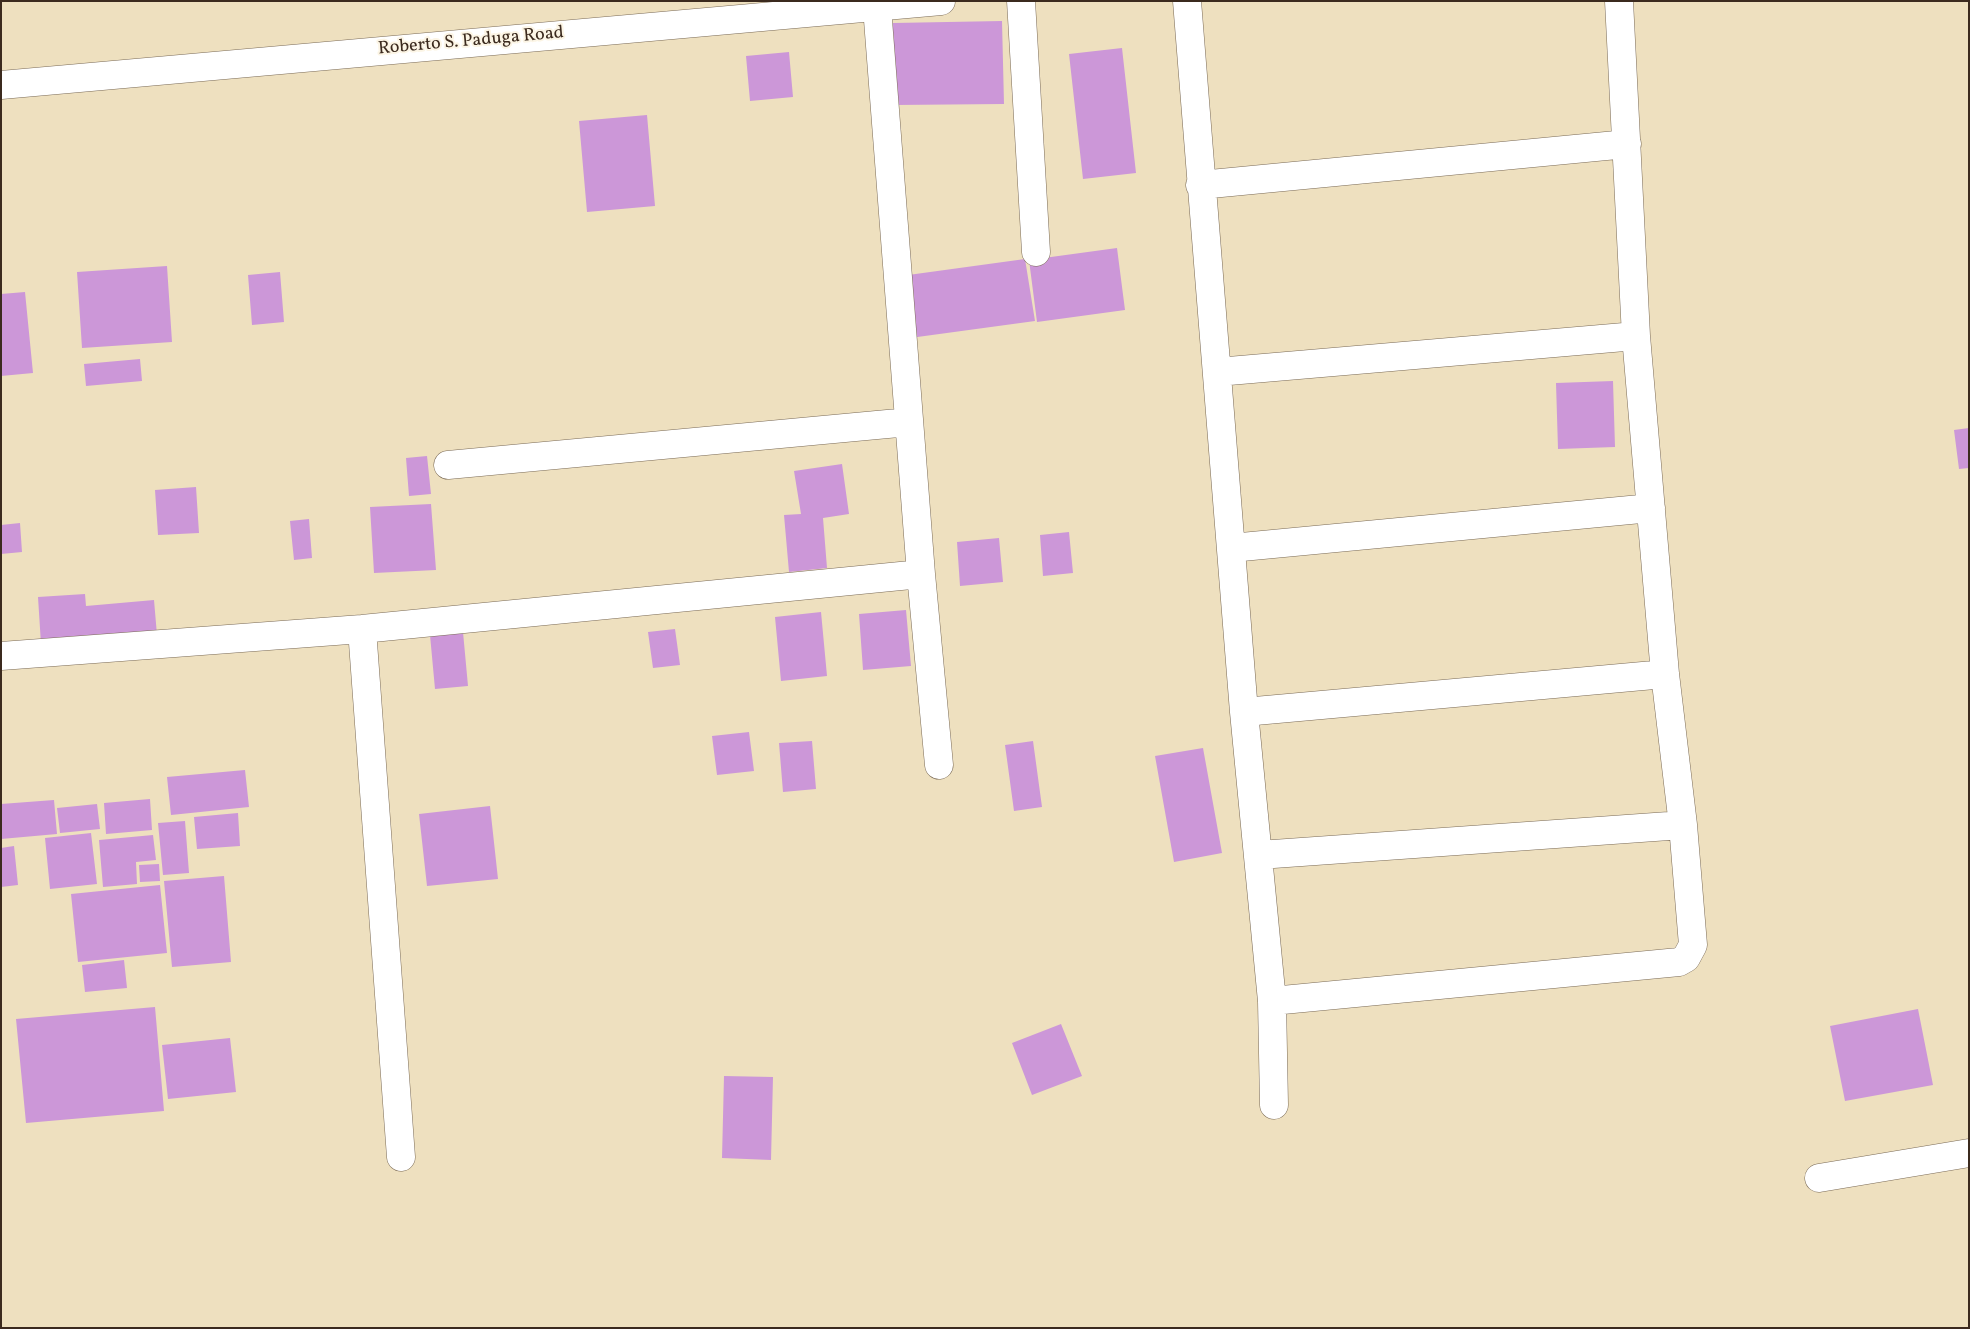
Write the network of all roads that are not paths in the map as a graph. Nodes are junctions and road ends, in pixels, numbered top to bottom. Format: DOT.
graph roads {
  1 [pos="941,1"];
  2 [pos="1021,1"];
  3 [pos="1186,1"];
  4 [pos="1619,1"];
  5 [pos="877,7"];
  6 [pos="1,85"];
  7 [pos="1627,144"];
  8 [pos="1200,185"];
  9 [pos="1036,252"];
  10 [pos="1636,336"];
  11 [pos="1217,372"];
  12 [pos="909,422"];
  13 [pos="448,465"];
  14 [pos="1651,508"];
  15 [pos="1231,548"];
  16 [pos="922,574"];
  17 [pos="362,629"];
  18 [pos="1,656"];
  19 [pos="1665,674"];
  20 [pos="1244,712"];
  21 [pos="939,765"];
  22 [pos="1683,825"];
  23 [pos="1259,855"];
  24 [pos="1272,1001"];
  25 [pos="1274,1105"];
  26 [pos="1969,1152"];
  27 [pos="401,1157"];
  28 [pos="1819,1178"];
  1 -- 5 [label="street, Roberto S. Paduga Road"];
  2 -- 9 [label="street"];
  3 -- 8 [label="street"];
  4 -- 7 [label="street"];
  5 -- 6 [label="street, Roberto S. Paduga Road"];
  5 -- 12 [label="street"];
  7 -- 8 [label="street"];
  7 -- 10 [label="street"];
  8 -- 11 [label="street"];
  10 -- 11 [label="street"];
  10 -- 14 [label="street"];
  11 -- 15 [label="street"];
  12 -- 13 [label="street"];
  12 -- 16 [label="street"];
  14 -- 15 [label="street"];
  14 -- 19 [label="street"];
  15 -- 20 [label="street"];
  16 -- 17 [label="street"];
  16 -- 21 [label="street"];
  17 -- 18 [label="street"];
  17 -- 27 [label="street"];
  19 -- 20 [label="street"];
  19 -- 22 [label="street"];
  20 -- 23 [label="street"];
  22 -- 23 [label="street"];
  22 -- 24 [label="street"];
  23 -- 24 [label="street"];
  24 -- 25 [label="street"];
  26 -- 28 [label="street"];
}
